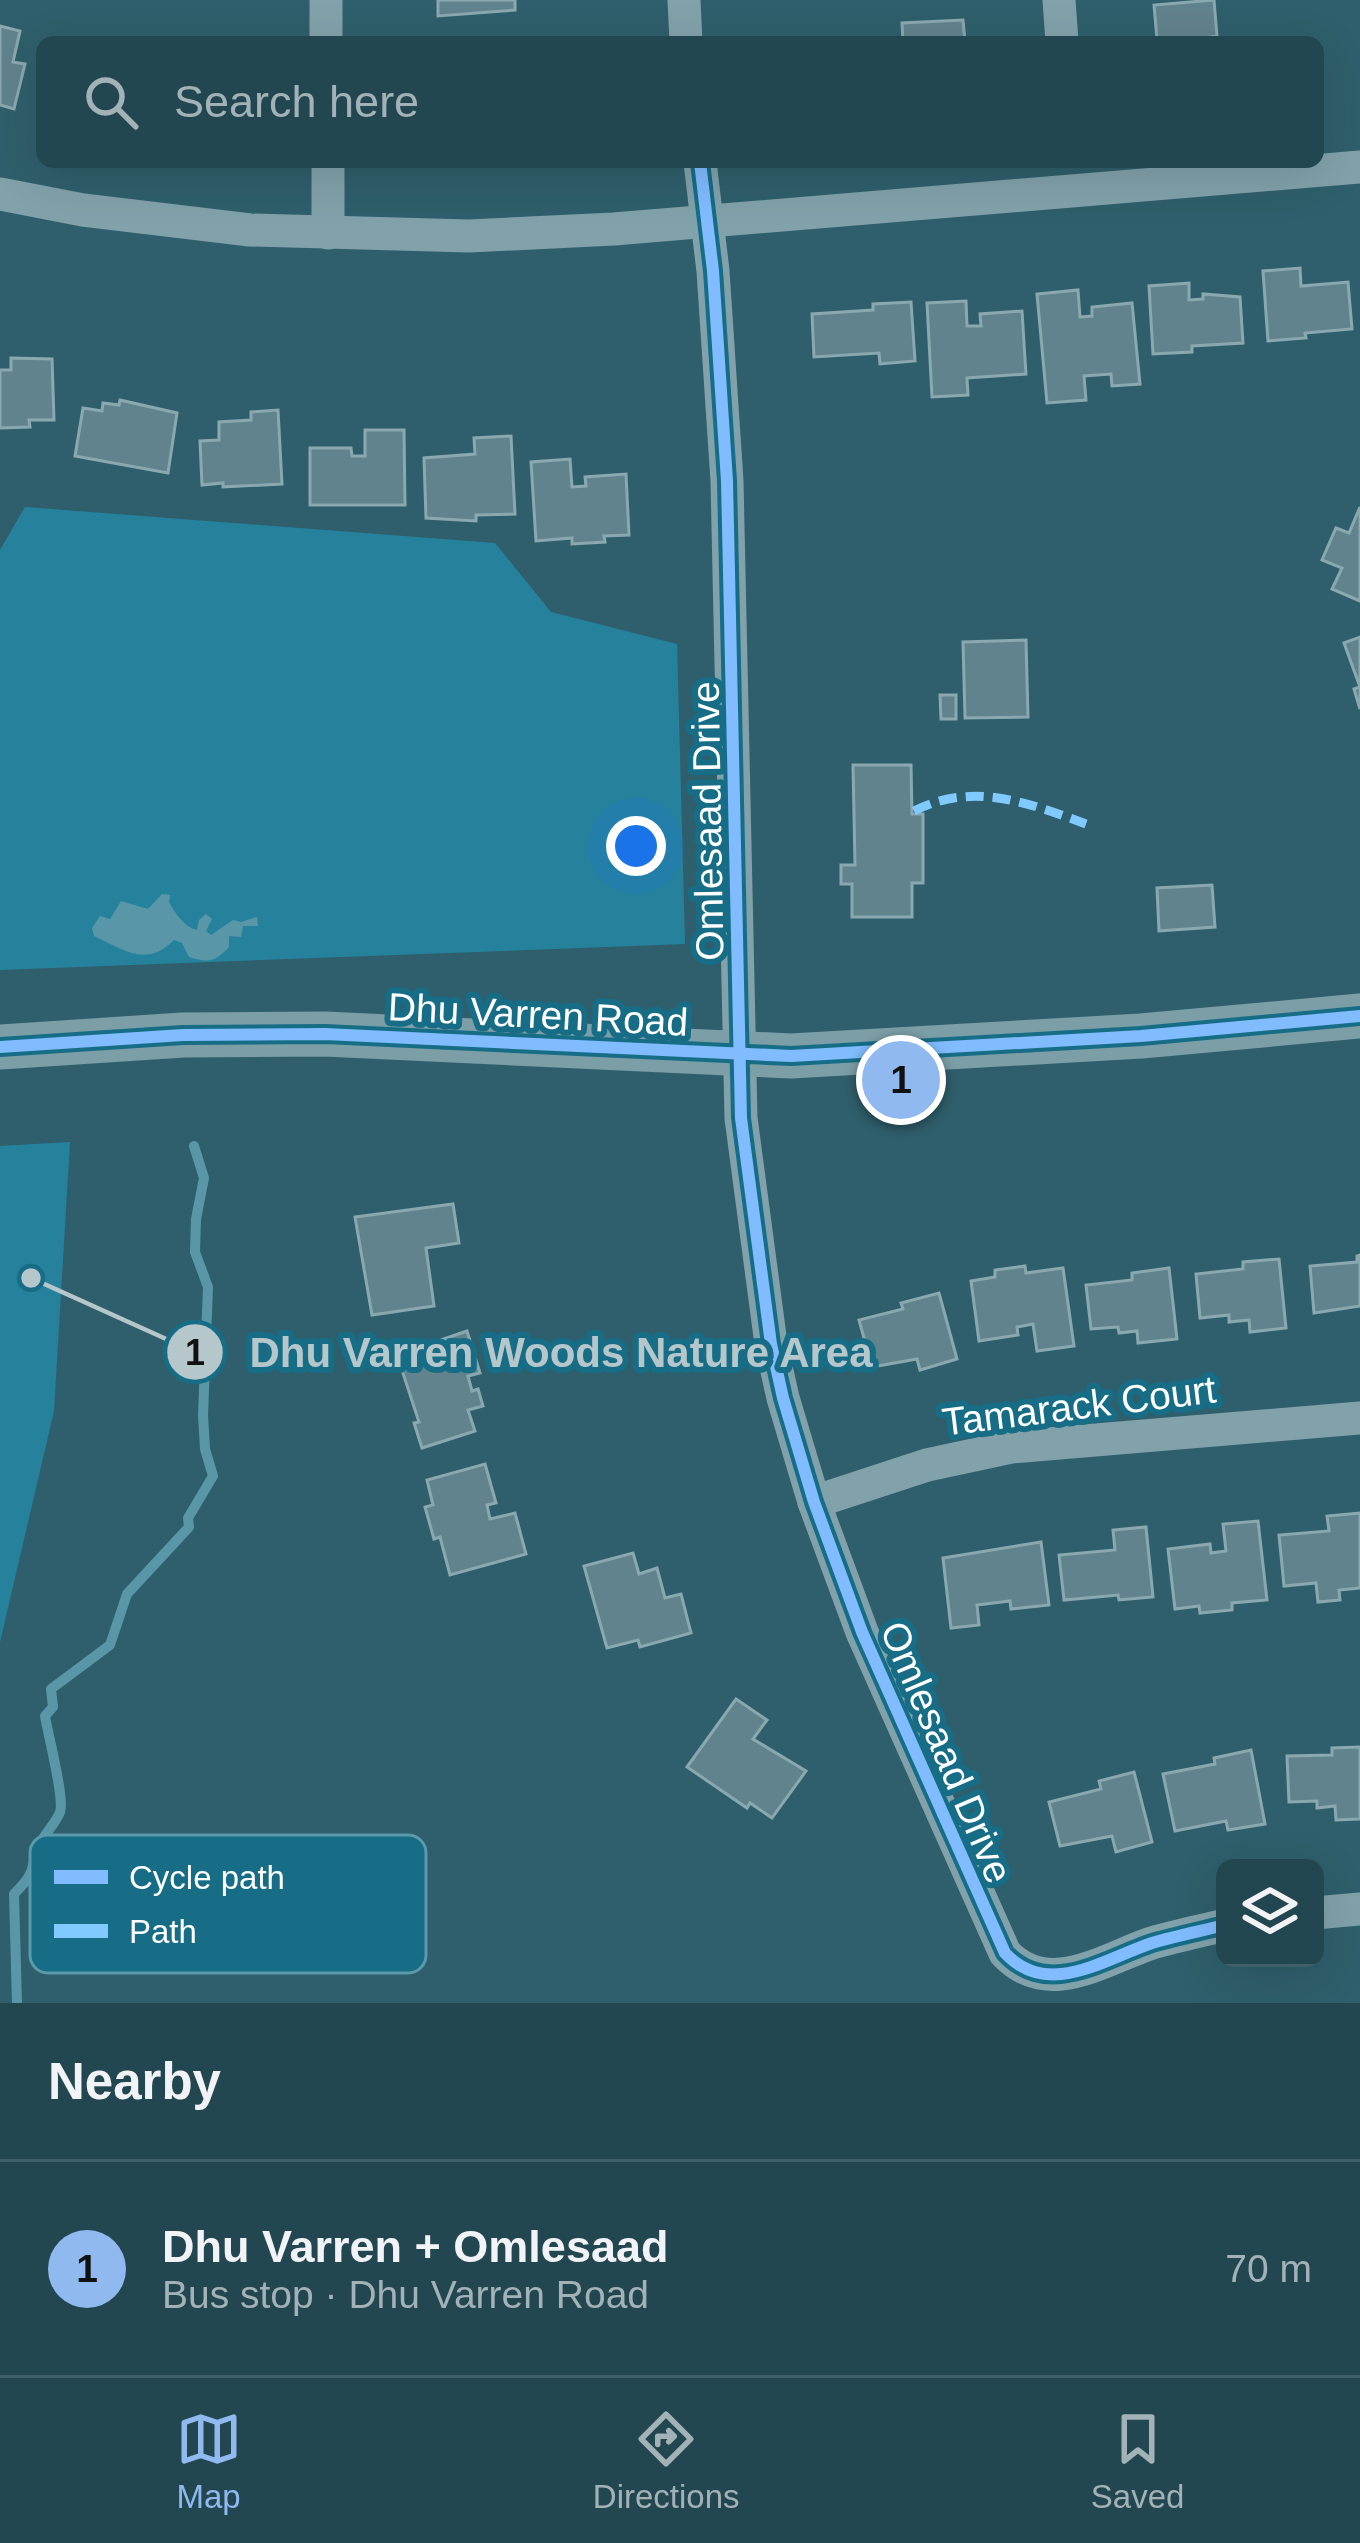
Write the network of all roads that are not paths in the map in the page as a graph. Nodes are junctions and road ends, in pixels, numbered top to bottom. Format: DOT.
graph roads {
  1 [pos="326,0"];
  2 [pos="684,0"];
  3 [pos="1059,0"];
  4 [pos="326,36"];
  5 [pos="686,36"];
  6 [pos="1062,36"];
  7 [pos="1360,167"];
  8 [pos="328,168"];
  9 [pos="701,168"];
  10 [pos="1074,177"];
  11 [pos="0,194"];
  12 [pos="707,220"];
  13 [pos="328,233"];
  14 [pos="1360,1016"];
  15 [pos="0,1047"];
  16 [pos="738,1053"];
  17 [pos="1360,1418"];
  18 [pos="814,1502"];
  19 [pos="1360,1909"];
  20 [pos="1324,1912"];
  21 [pos="1216,1927"];
  1 -- 4 [label="street"];
  2 -- 5 [label="street"];
  3 -- 6 [label="street"];
  7 -- 10 [label="street"];
  8 -- 13 [label="street"];
  9 -- 12 [label="street, Omlesaad Drive"];
  10 -- 12 [label="street"];
  11 -- 13 [label="street"];
  12 -- 13 [label="street"];
  12 -- 16 [label="street, Omlesaad Drive"];
  14 -- 16 [label="main road, Dhu Varren Road"];
  15 -- 16 [label="main road, Dhu Varren Road"];
  16 -- 18 [label="street, Omlesaad Drive"];
  17 -- 18 [label="street, Tamarack Court"];
  18 -- 21 [label="street, Omlesaad Drive"];
  19 -- 20 [label="street"];
}
